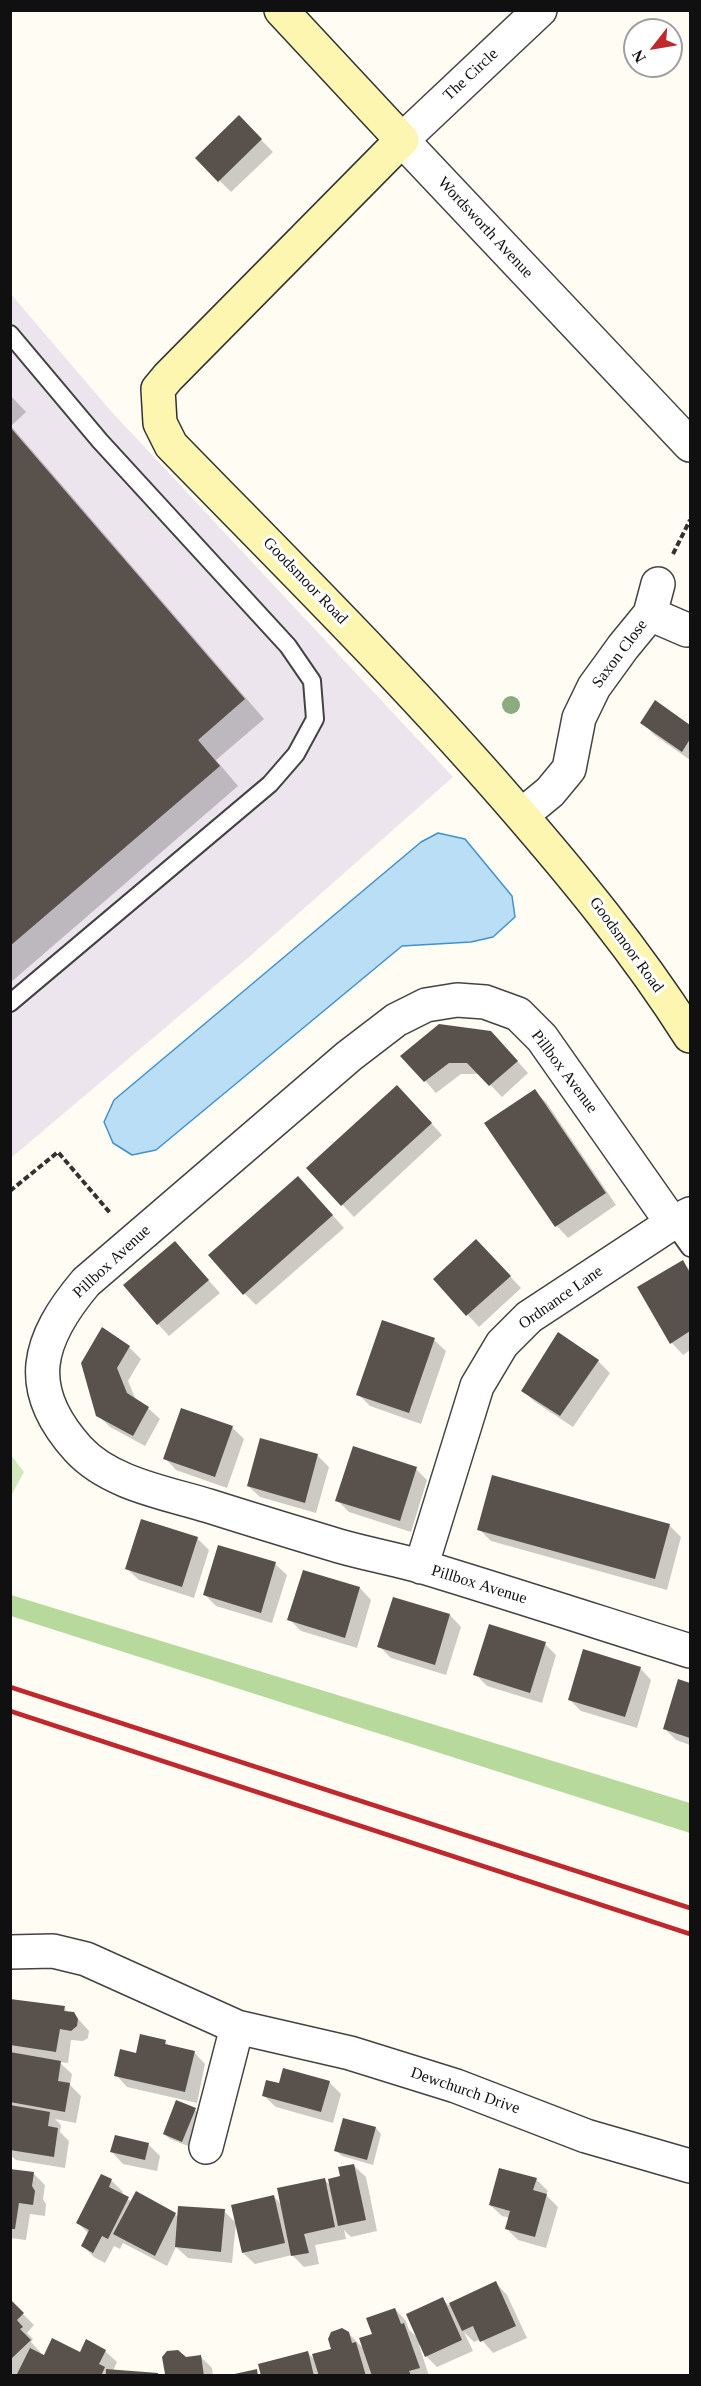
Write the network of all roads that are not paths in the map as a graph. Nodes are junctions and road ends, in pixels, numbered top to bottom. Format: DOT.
graph roads {
  1 [pos="281,10"];
  2 [pos="540,10"];
  3 [pos="402,140"];
  4 [pos="10,334"];
  5 [pos="690,445"];
  6 [pos="687,630"];
  7 [pos="522,816"];
  8 [pos="10,1003"];
  9 [pos="690,1036"];
  10 [pos="684,1229"];
  11 [pos="421,1567"];
  12 [pos="690,1651"];
  13 [pos="10,1952"];
  14 [pos="237,2026"];
  15 [pos="206,2147"];
  16 [pos="690,2166"];
  1 -- 3 [label="street, Wordsworth Avenue"];
  2 -- 3 [label="street, The Circle"];
  3 -- 5 [label="street, Wordsworth Avenue"];
  3 -- 7 [label="street, Goodsmoor Road"];
  4 -- 8 [label="lane"];
  6 -- 7 [label="street, Saxon Close"];
  7 -- 9 [label="street, Goodsmoor Road"];
  10 -- 11 [label="street, Ordnance Lane"];
  10 -- 11 [label="street, Pillbox Avenue"];
  11 -- 12 [label="street, Pillbox Avenue"];
  13 -- 14 [label="street, Dewchurch Drive"];
  14 -- 15 [label="street"];
  14 -- 16 [label="street, Dewchurch Drive"];
}
